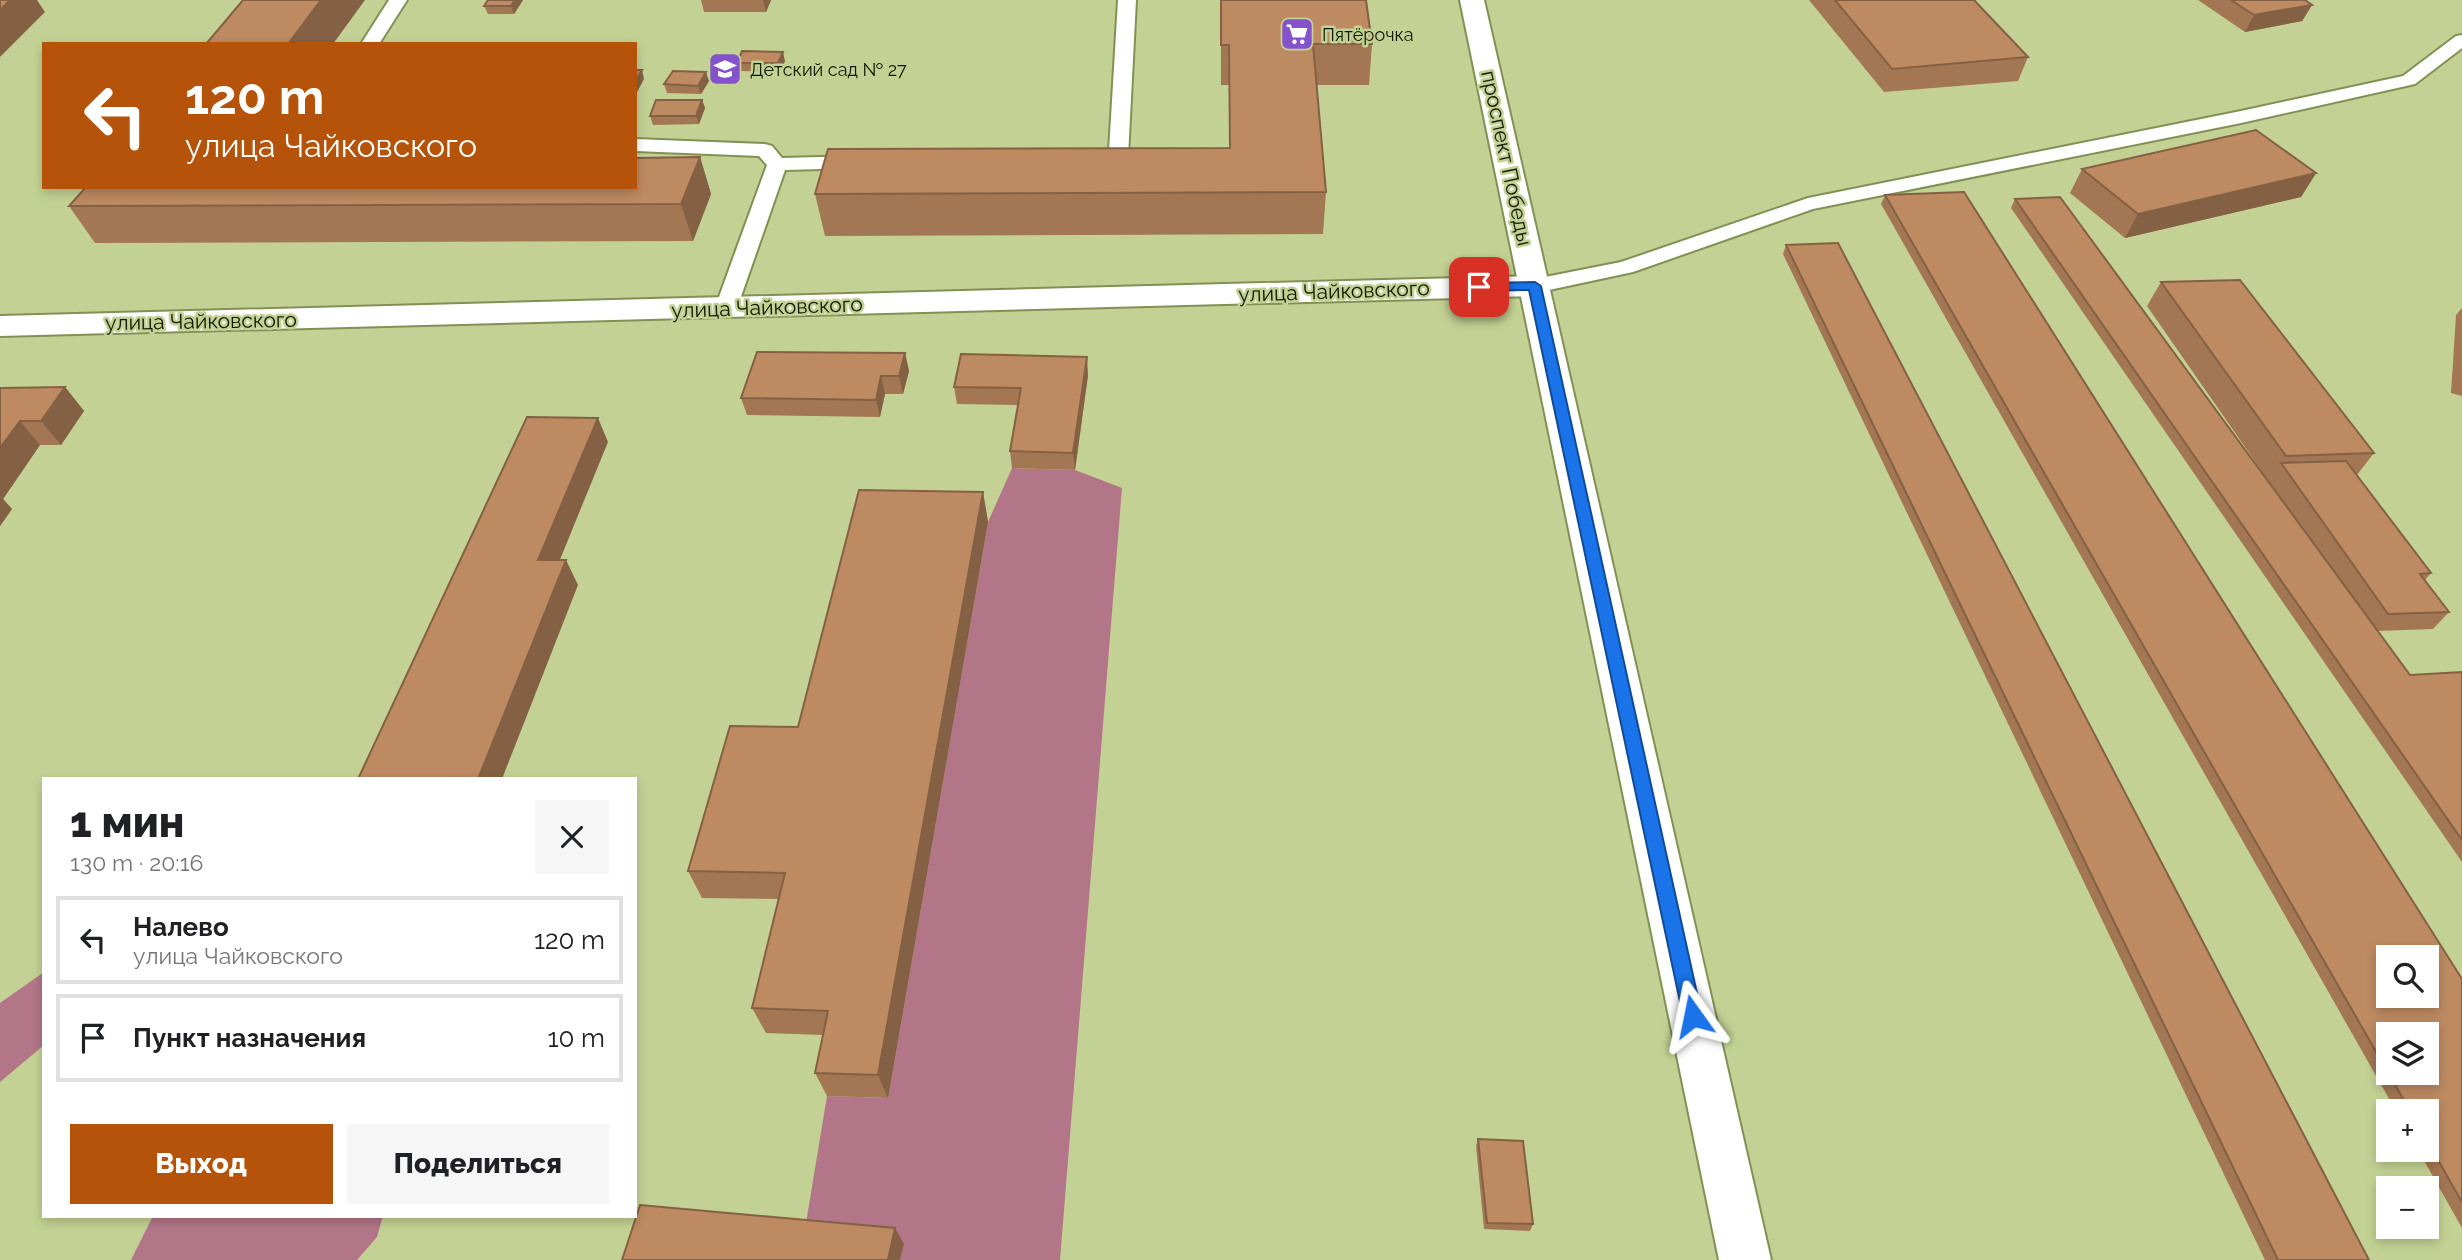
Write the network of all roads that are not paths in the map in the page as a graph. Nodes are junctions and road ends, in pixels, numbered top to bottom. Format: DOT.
graph roads {
  1 [pos="398,0"];
  2 [pos="1127,0"];
  3 [pos="1472,0"];
  4 [pos="2462,40"];
  5 [pos="371,42"];
  6 [pos="637,145"];
  7 [pos="1077,158"];
  8 [pos="872,162"];
  9 [pos="777,164"];
  10 [pos="1535,286"];
  11 [pos="726,308"];
  12 [pos="0,326"];
  13 [pos="1745,1260"];
  1 -- 5 [label="lane"];
  2 -- 7 [label="lane"];
  3 -- 10 [label="street, проспект Победы"];
  4 -- 10 [label="lane"];
  6 -- 9 [label="lane"];
  8 -- 9 [label="lane"];
  9 -- 11 [label="lane"];
  10 -- 11 [label="street, улица Чайковского"];
  10 -- 13 [label="street, проспект Победы"];
  11 -- 12 [label="street, улица Чайковского"];
}
